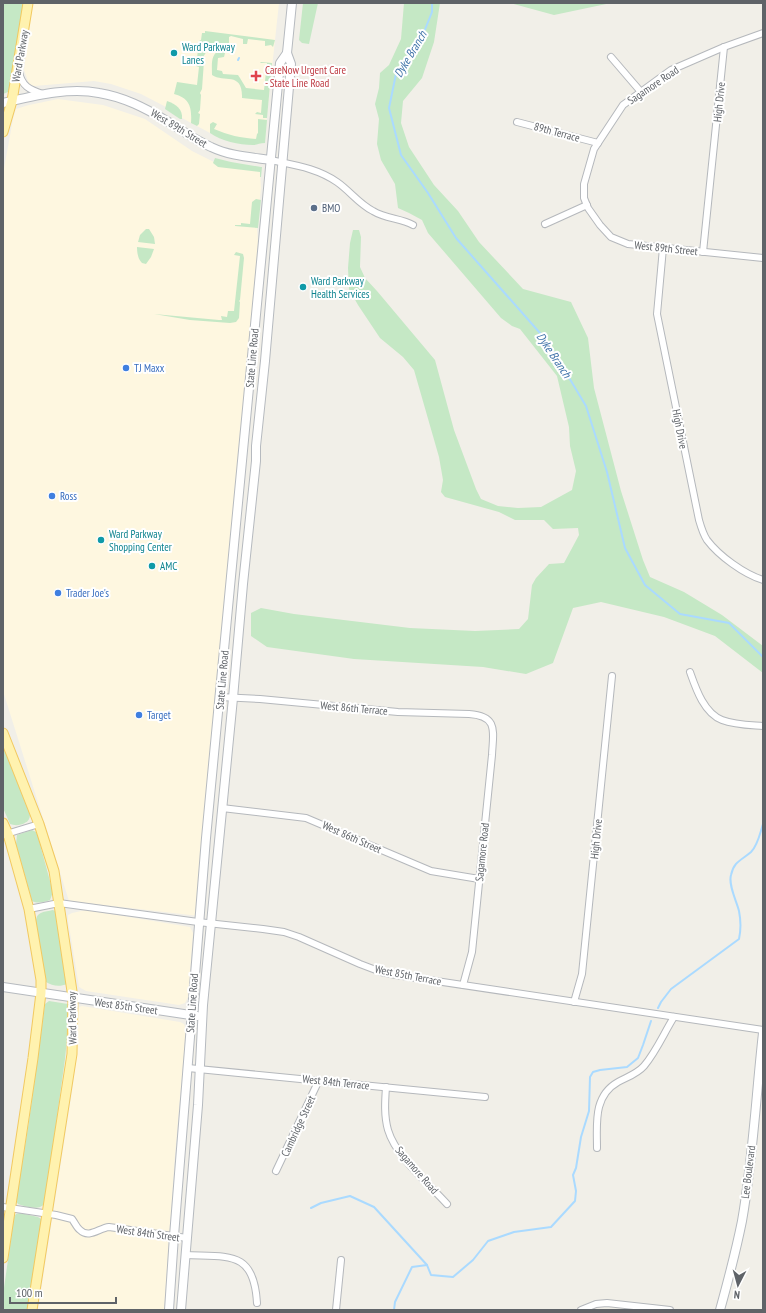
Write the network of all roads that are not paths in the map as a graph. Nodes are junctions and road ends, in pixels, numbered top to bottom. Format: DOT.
graph roads {
  1 [pos="28,3"];
  2 [pos="292,3"];
  3 [pos="763,33"];
  4 [pos="724,47"];
  5 [pos="287,53"];
  6 [pos="611,57"];
  7 [pos="19,60"];
  8 [pos="642,92"];
  9 [pos="47,95"];
  10 [pos="6,102"];
  11 [pos="517,122"];
  12 [pos="3,132"];
  13 [pos="598,143"];
  14 [pos="271,160"];
  15 [pos="282,162"];
  16 [pos="587,205"];
  17 [pos="545,224"];
  18 [pos="413,225"];
  19 [pos="663,248"];
  20 [pos="703,252"];
  21 [pos="763,258"];
  22 [pos="763,580"];
  23 [pos="690,672"];
  24 [pos="612,676"];
  25 [pos="220,697"];
  26 [pos="233,698"];
  27 [pos="488,719"];
  28 [pos="763,726"];
  29 [pos="3,733"];
  30 [pos="222,808"];
  31 [pos="3,823"];
  32 [pos="39,824"];
  33 [pos="5,835"];
  34 [pos="479,879"];
  35 [pos="59,903"];
  36 [pos="29,909"];
  37 [pos="198,922"];
  38 [pos="210,923"];
  39 [pos="463,985"];
  40 [pos="3,987"];
  41 [pos="41,993"];
  42 [pos="73,998"];
  43 [pos="574,1002"];
  44 [pos="192,1015"];
  45 [pos="202,1016"];
  46 [pos="674,1016"];
  47 [pos="763,1031"];
  48 [pos="188,1068"];
  49 [pos="200,1069"];
  50 [pos="319,1080"];
  51 [pos="386,1087"];
  52 [pos="485,1097"];
  53 [pos="597,1148"];
  54 [pos="276,1171"];
  55 [pos="447,1204"];
  56 [pos="7,1208"];
  57 [pos="47,1214"];
  58 [pos="174,1236"];
  59 [pos="187,1238"];
  60 [pos="185,1255"];
  61 [pos="3,1258"];
  62 [pos="341,1260"];
  63 [pos="257,1304"];
  64 [pos="32,1310"];
  65 [pos="169,1310"];
  66 [pos="181,1310"];
  67 [pos="336,1310"];
  68 [pos="581,1310"];
  69 [pos="670,1310"];
  70 [pos="720,1310"];
  1 -- 7 [label="main road, Ward Parkway"];
  2 -- 5 [label="main road, State Line Road"];
  3 -- 4 [label="street, Sagamore Road"];
  4 -- 8 [label="street, Sagamore Road"];
  4 -- 20 [label="street, High Drive"];
  5 -- 14 [label="main road, State Line Road"];
  5 -- 15 [label="main road, State Line Road"];
  6 -- 8 [label="street"];
  7 -- 9 [label="street"];
  7 -- 10 [label="main road, Ward Parkway"];
  8 -- 13 [label="street, Sagamore Road"];
  9 -- 10 [label="main road, West 89th Street"];
  9 -- 14 [label="main road, West 89th Street"];
  10 -- 12 [label="main road, Ward Parkway"];
  11 -- 13 [label="street, 89th Terrace"];
  13 -- 16 [label="street, Sagamore Road"];
  14 -- 15 [label="street, West 89th Street"];
  14 -- 25 [label="main road, State Line Road"];
  15 -- 18 [label="street, West 89th Street"];
  15 -- 26 [label="main road, State Line Road"];
  16 -- 17 [label="street"];
  16 -- 19 [label="street, West 89th Street"];
  19 -- 20 [label="street, West 89th Street"];
  19 -- 22 [label="street, High Drive"];
  20 -- 21 [label="street, West 89th Street"];
  23 -- 28 [label="street"];
  24 -- 43 [label="street, High Drive"];
  25 -- 26 [label="street, West 86th Terrace"];
  25 -- 37 [label="main road, State Line Road"];
  26 -- 27 [label="street, West 86th Terrace"];
  26 -- 30 [label="main road, State Line Road"];
  27 -- 34 [label="street, Sagamore Road"];
  29 -- 32 [label="main road, Ward Parkway"];
  30 -- 34 [label="street, West 86th Street"];
  30 -- 38 [label="main road, State Line Road"];
  31 -- 33 [label="main road"];
  32 -- 33 [label="street"];
  32 -- 35 [label="main road, Ward Parkway"];
  33 -- 36 [label="main road"];
  34 -- 39 [label="street, Sagamore Road"];
  35 -- 36 [label="street, West 85th Terrace"];
  35 -- 37 [label="street, West 85th Terrace"];
  35 -- 42 [label="main road, Ward Parkway"];
  36 -- 41 [label="main road"];
  37 -- 38 [label="street, West 85th Terrace"];
  37 -- 44 [label="main road, State Line Road"];
  38 -- 39 [label="street, West 85th Terrace"];
  38 -- 45 [label="main road, State Line Road"];
  39 -- 43 [label="street, West 85th Terrace"];
  40 -- 41 [label="main road, West 85th Street"];
  41 -- 42 [label="main road, West 85th Street"];
  41 -- 56 [label="main road"];
  42 -- 44 [label="main road, West 85th Street"];
  42 -- 57 [label="main road, Ward Parkway"];
  43 -- 46 [label="street, West 85th Terrace"];
  44 -- 45 [label="main road, West 85th Street"];
  44 -- 48 [label="main road, State Line Road"];
  45 -- 49 [label="main road, State Line Road"];
  46 -- 47 [label="street, West 85th Terrace"];
  46 -- 53 [label="street"];
  47 -- 70 [label="main road, Lee Boulevard"];
  48 -- 49 [label="street, West 84th Terrace"];
  48 -- 58 [label="main road, State Line Road"];
  49 -- 50 [label="street, West 84th Terrace"];
  49 -- 59 [label="main road, State Line Road"];
  50 -- 51 [label="street, West 84th Terrace"];
  50 -- 54 [label="street, Cambridge Street"];
  51 -- 52 [label="street, West 84th Terrace"];
  51 -- 55 [label="street, Sagamore Road"];
  56 -- 57 [label="street, West 84th Street"];
  56 -- 61 [label="main road"];
  57 -- 58 [label="street, West 84th Street"];
  57 -- 64 [label="main road, Ward Parkway"];
  58 -- 59 [label="street, West 84th Street"];
  58 -- 65 [label="main road, State Line Road"];
  59 -- 60 [label="main road, State Line Road"];
  60 -- 63 [label="street, West 84th Street"];
  60 -- 66 [label="main road, State Line Road"];
  62 -- 67 [label="street"];
  68 -- 69 [label="street"];
}
